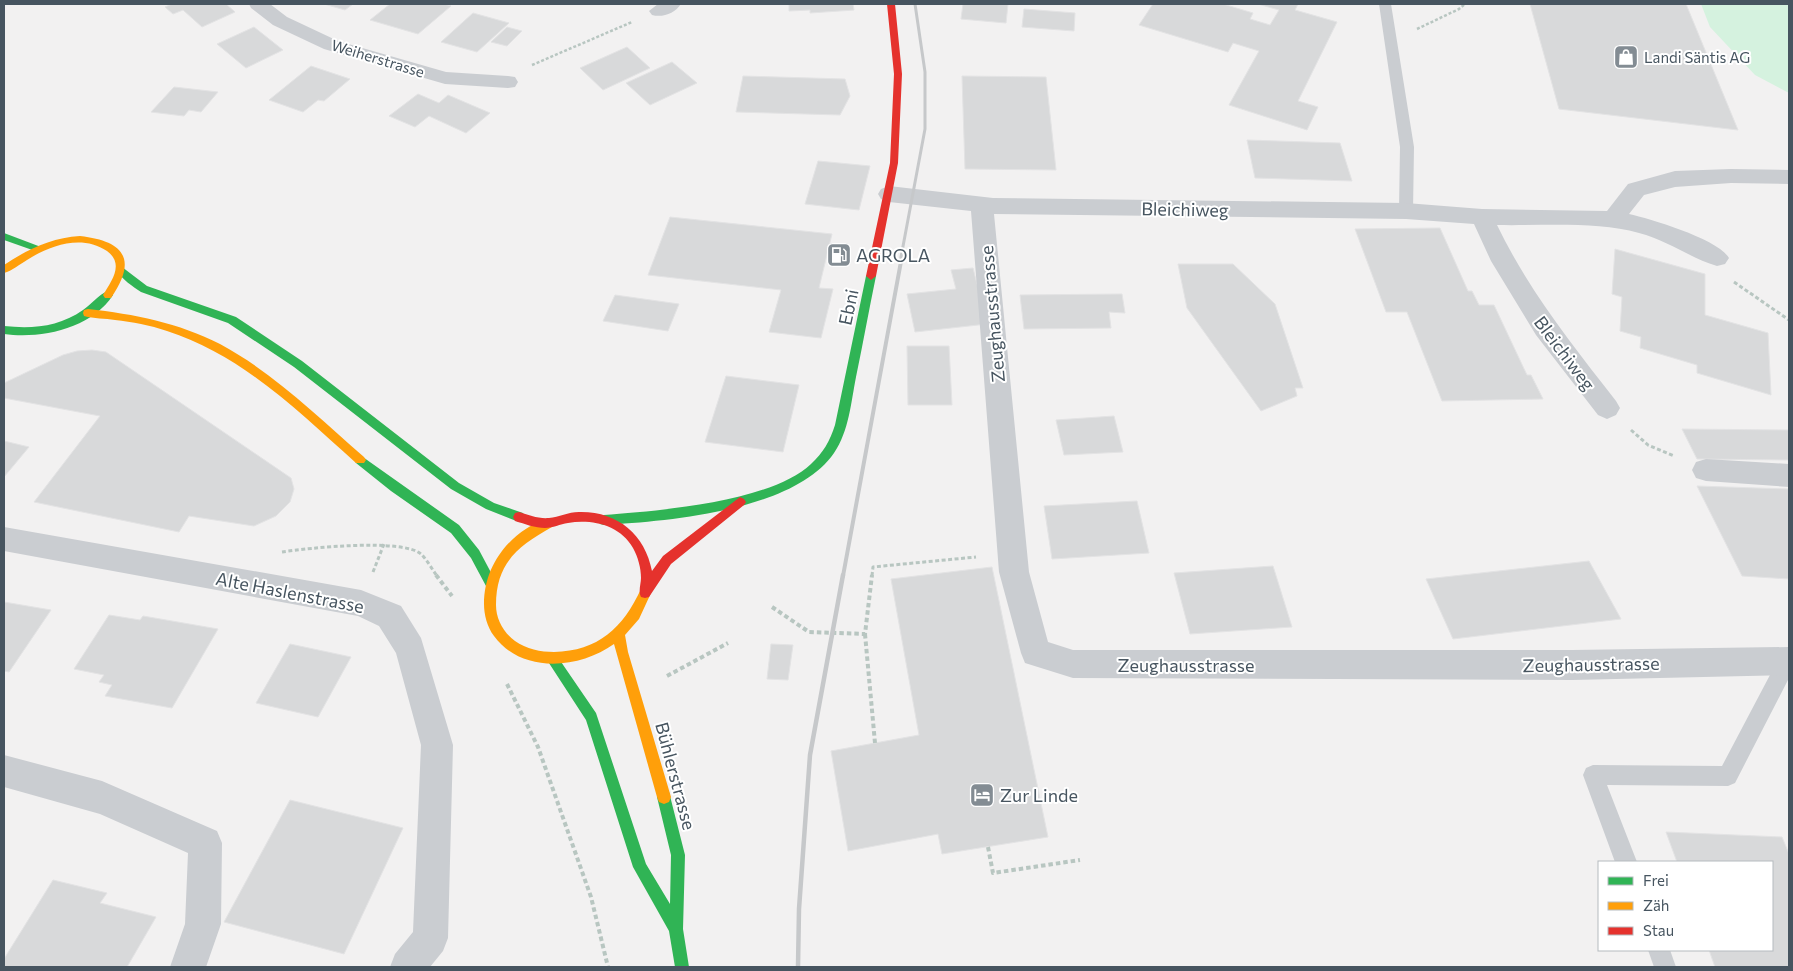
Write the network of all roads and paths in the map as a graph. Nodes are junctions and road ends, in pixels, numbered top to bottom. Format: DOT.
graph roads {
  1 [pos="258,4"];
  2 [pos="891,4"];
  3 [pos="1385,4"];
  4 [pos="1465,4"];
  5 [pos="666,7"];
  6 [pos="1410,32"];
  7 [pos="499,81"];
  8 [pos="1789,177"];
  9 [pos="889,194"];
  10 [pos="982,206"];
  11 [pos="1406,212"];
  12 [pos="1482,217"];
  13 [pos="1612,219"];
  14 [pos="4,236"];
  15 [pos="38,249"];
  16 [pos="1717,258"];
  17 [pos="4,270"];
  18 [pos="122,271"];
  19 [pos="88,313"];
  20 [pos="1789,320"];
  21 [pos="4,330"];
  22 [pos="1607,408"];
  23 [pos="1706,470"];
  24 [pos="1789,476"];
  25 [pos="741,501"];
  26 [pos="602,520"];
  27 [pos="548,523"];
  28 [pos="4,539"];
  29 [pos="384,544"];
  30 [pos="379,556"];
  31 [pos="985,556"];
  32 [pos="490,582"];
  33 [pos="647,588"];
  34 [pos="772,607"];
  35 [pos="865,634"];
  36 [pos="619,635"];
  37 [pos="728,643"];
  38 [pos="553,660"];
  39 [pos="1789,661"];
  40 [pos="659,680"];
  41 [pos="875,744"];
  42 [pos="4,772"];
  43 [pos="988,847"];
  44 [pos="1080,860"];
  45 [pos="1626,861"];
  46 [pos="676,929"];
  47 [pos="1659,951"];
  48 [pos="188,967"];
  49 [pos="408,967"];
  50 [pos="682,967"];
  51 [pos="1666,967"];
  1 -- 7 [label="street, Weiherstrasse"];
  2 -- 9 [label="main road, Ebni"];
  3 -- 11 [label="lane"];
  4 -- 6 [label="path"];
  5 -- 7 [label="path"];
  8 -- 13 [label="street"];
  9 -- 10 [label="street, Bleichiweg"];
  9 -- 25 [label="main road, Ebni"];
  10 -- 11 [label="street, Bleichiweg"];
  10 -- 39 [label="street, Zeughausstrasse"];
  11 -- 12 [label="street, Bleichiweg"];
  12 -- 13 [label="street, Bleichiweg"];
  12 -- 22 [label="street, Bleichiweg"];
  13 -- 16 [label="street, Bleichiweg"];
  14 -- 15 [label="main road"];
  15 -- 17 [label="main road"];
  15 -- 18 [label="main road"];
  16 -- 20 [label="path"];
  18 -- 19 [label="main road"];
  18 -- 27 [label="main road"];
  19 -- 21 [label="main road"];
  19 -- 32 [label="main road"];
  23 -- 24 [label="street"];
  25 -- 26 [label="main road, Ebni"];
  25 -- 33 [label="main road, Ebni"];
  26 -- 27 [label="main road"];
  26 -- 33 [label="main road"];
  27 -- 32 [label="main road"];
  28 -- 49 [label="street, Alte Haslenstrasse"];
  29 -- 30 [label="path"];
  31 -- 35 [label="path"];
  32 -- 38 [label="main road"];
  33 -- 36 [label="main road"];
  34 -- 35 [label="path"];
  35 -- 41 [label="path"];
  36 -- 38 [label="main road"];
  36 -- 46 [label="main road, Bühlerstrasse"];
  37 -- 40 [label="path"];
  38 -- 46 [label="main road, Bühlerstrasse"];
  39 -- 45 [label="lane"];
  42 -- 48 [label="street"];
  43 -- 44 [label="path"];
  46 -- 50 [label="main road, Bühlerstrasse"];
  47 -- 51 [label="lane"];
}
